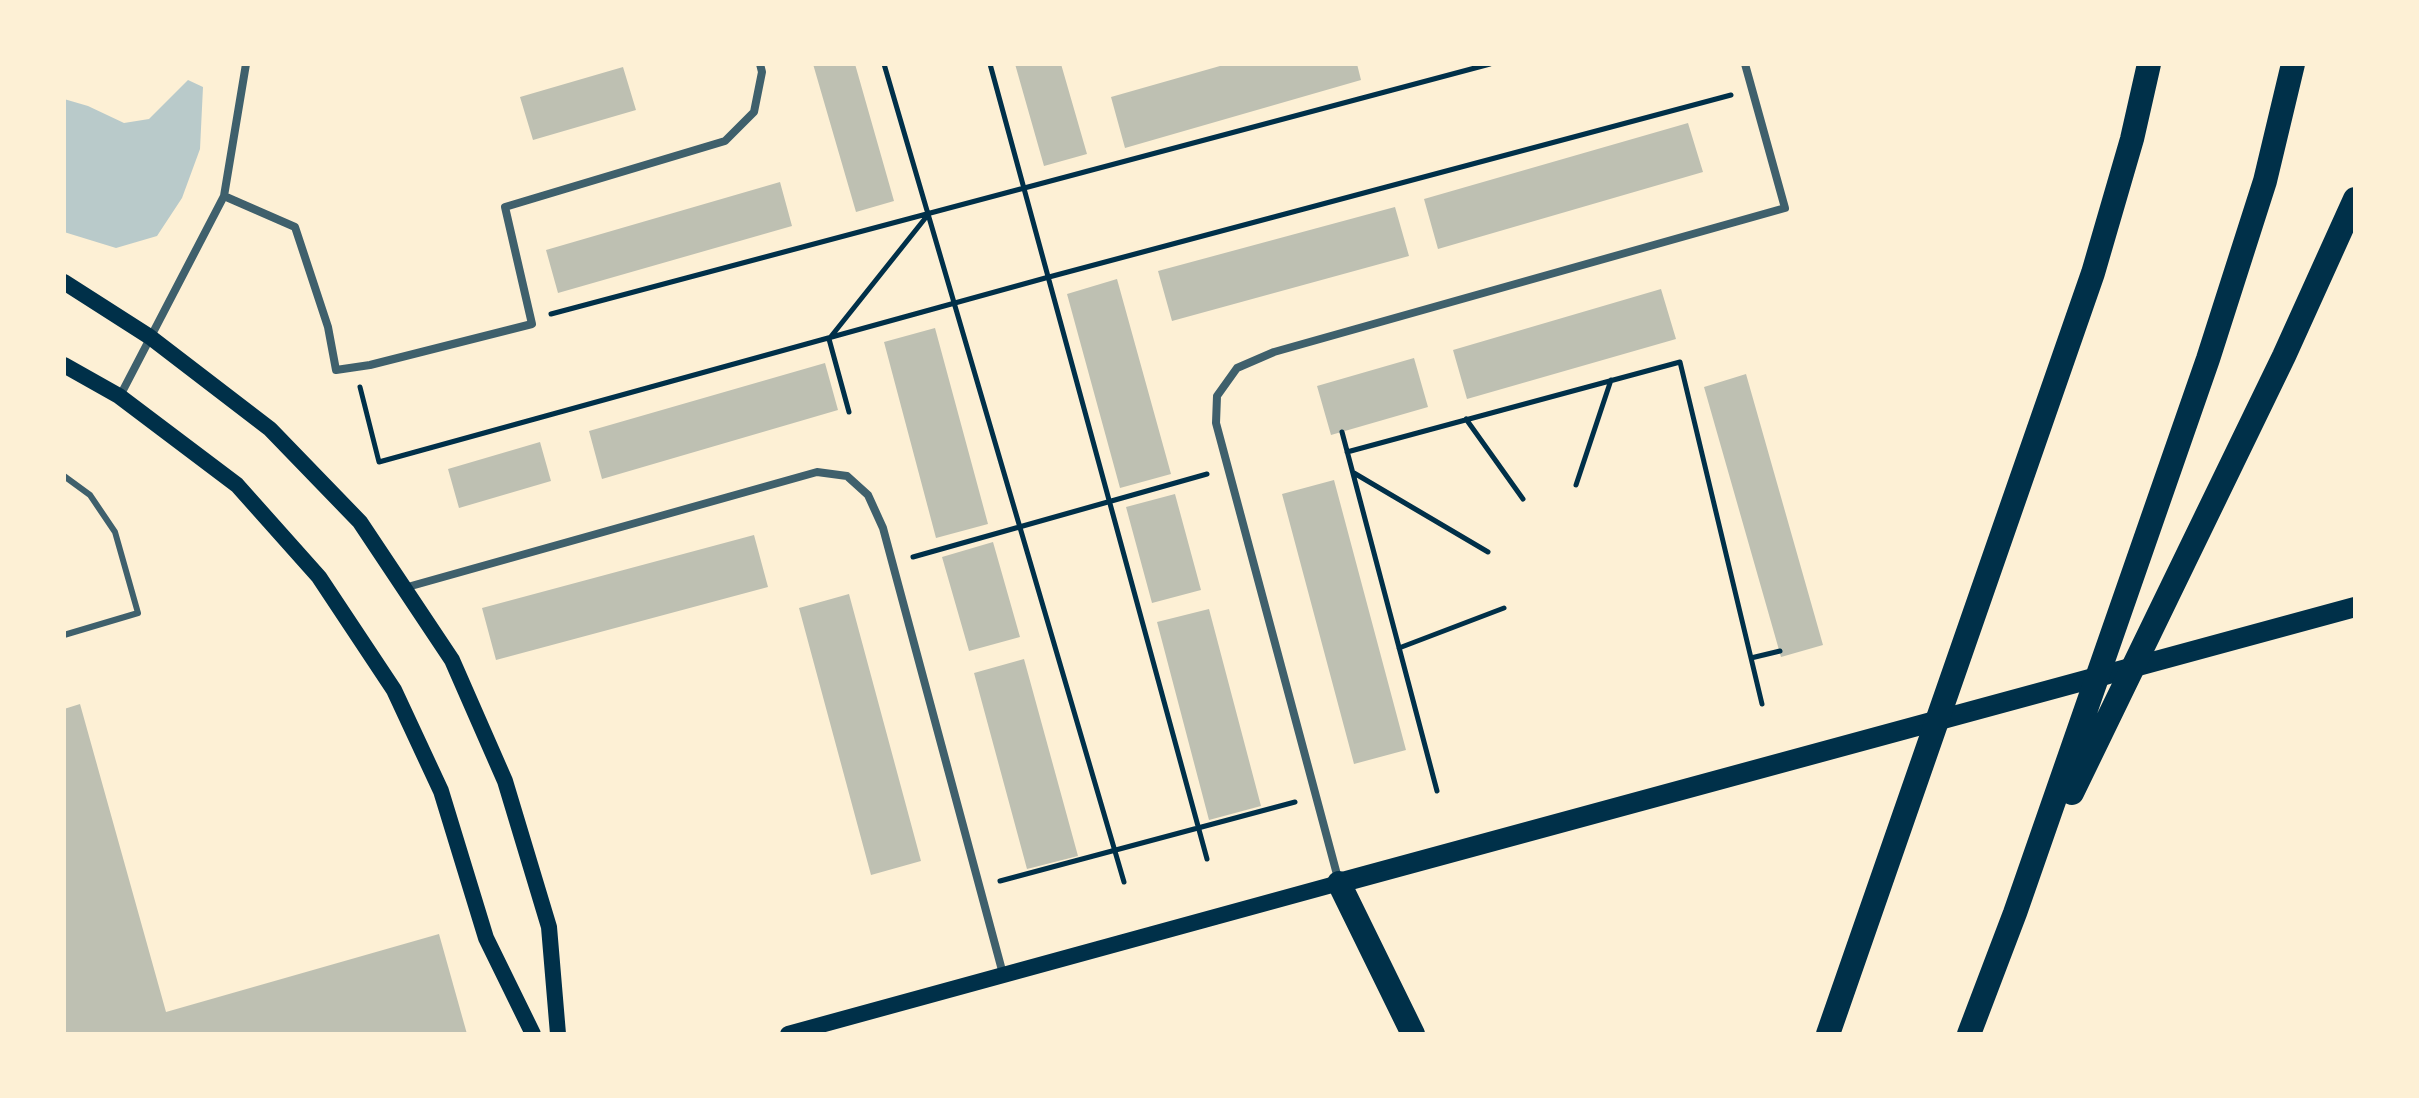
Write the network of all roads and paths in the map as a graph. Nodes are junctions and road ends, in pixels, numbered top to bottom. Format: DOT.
graph roads {
  1 [pos="246,64"];
  2 [pos="760,64"];
  3 [pos="884,64"];
  4 [pos="990,64"];
  5 [pos="1490,64"];
  6 [pos="1745,64"];
  7 [pos="2149,64"];
  8 [pos="2293,64"];
  9 [pos="1752,89"];
  10 [pos="1024,189"];
  11 [pos="224,196"];
  12 [pos="2355,199"];
  13 [pos="927,215"];
  14 [pos="1049,277"];
  15 [pos="64,282"];
  16 [pos="956,304"];
  17 [pos="531,322"];
  18 [pos="150,337"];
  19 [pos="829,339"];
  20 [pos="64,365"];
  21 [pos="354,367"];
  22 [pos="1611,380"];
  23 [pos="119,396"];
  24 [pos="849,412"];
  25 [pos="1466,419"];
  26 [pos="1342,432"];
  27 [pos="1347,452"];
  28 [pos="1228,469"];
  29 [pos="1353,472"];
  30 [pos="64,476"];
  31 [pos="1576,485"];
  32 [pos="1523,499"];
  33 [pos="1110,502"];
  34 [pos="1021,528"];
  35 [pos="1488,552"];
  36 [pos="893,563"];
  37 [pos="404,588"];
  38 [pos="2355,607"];
  39 [pos="1504,608"];
  40 [pos="64,635"];
  41 [pos="1399,648"];
  42 [pos="1780,651"];
  43 [pos="1751,658"];
  44 [pos="1762,704"];
  45 [pos="1437,791"];
  46 [pos="1316,796"];
  47 [pos="1199,828"];
  48 [pos="1114,852"];
  49 [pos="1207,859"];
  50 [pos="1124,882"];
  51 [pos="1339,883"];
  52 [pos="979,886"];
  53 [pos="2015,913"];
  54 [pos="1003,975"];
  55 [pos="533,1034"];
  56 [pos="558,1034"];
  57 [pos="788,1034"];
  58 [pos="1413,1034"];
  59 [pos="1828,1034"];
  60 [pos="1969,1034"];
  1 -- 11 [label="street"];
  2 -- 17 [label="street"];
  3 -- 13 [label="path"];
  4 -- 10 [label="path"];
  5 -- 10 [label="path"];
  6 -- 9 [label="street"];
  7 -- 59 [label="highway"];
  8 -- 53 [label="highway"];
  9 -- 14 [label="path"];
  9 -- 28 [label="street"];
  10 -- 13 [label="path"];
  10 -- 14 [label="path"];
  11 -- 18 [label="street"];
  11 -- 21 [label="street"];
  12 -- 53 [label="highway"];
  13 -- 16 [label="path"];
  13 -- 17 [label="path"];
  13 -- 19 [label="path"];
  14 -- 16 [label="path"];
  14 -- 33 [label="path"];
  15 -- 18 [label="main road"];
  16 -- 19 [label="path"];
  16 -- 34 [label="path"];
  17 -- 21 [label="street"];
  18 -- 23 [label="street"];
  18 -- 37 [label="main road"];
  19 -- 21 [label="path"];
  19 -- 24 [label="path"];
  20 -- 23 [label="main road"];
  22 -- 25 [label="path"];
  22 -- 31 [label="path"];
  22 -- 43 [label="path"];
  23 -- 55 [label="main road"];
  25 -- 27 [label="path"];
  25 -- 32 [label="path"];
  26 -- 27 [label="path"];
  27 -- 29 [label="path"];
  28 -- 33 [label="path"];
  28 -- 46 [label="street"];
  29 -- 35 [label="path"];
  29 -- 41 [label="path"];
  30 -- 40 [label="lane"];
  33 -- 34 [label="path"];
  33 -- 47 [label="path"];
  34 -- 36 [label="path"];
  34 -- 48 [label="path"];
  36 -- 37 [label="street"];
  36 -- 52 [label="street"];
  37 -- 56 [label="main road"];
  38 -- 51 [label="main road"];
  39 -- 41 [label="path"];
  41 -- 45 [label="path"];
  42 -- 43 [label="path"];
  43 -- 44 [label="path"];
  46 -- 47 [label="path"];
  46 -- 51 [label="street"];
  47 -- 48 [label="path"];
  47 -- 49 [label="path"];
  48 -- 50 [label="path"];
  48 -- 52 [label="path"];
  51 -- 54 [label="main road"];
  51 -- 58 [label="highway"];
  52 -- 54 [label="street"];
  53 -- 60 [label="highway"];
  54 -- 57 [label="main road"];
}
